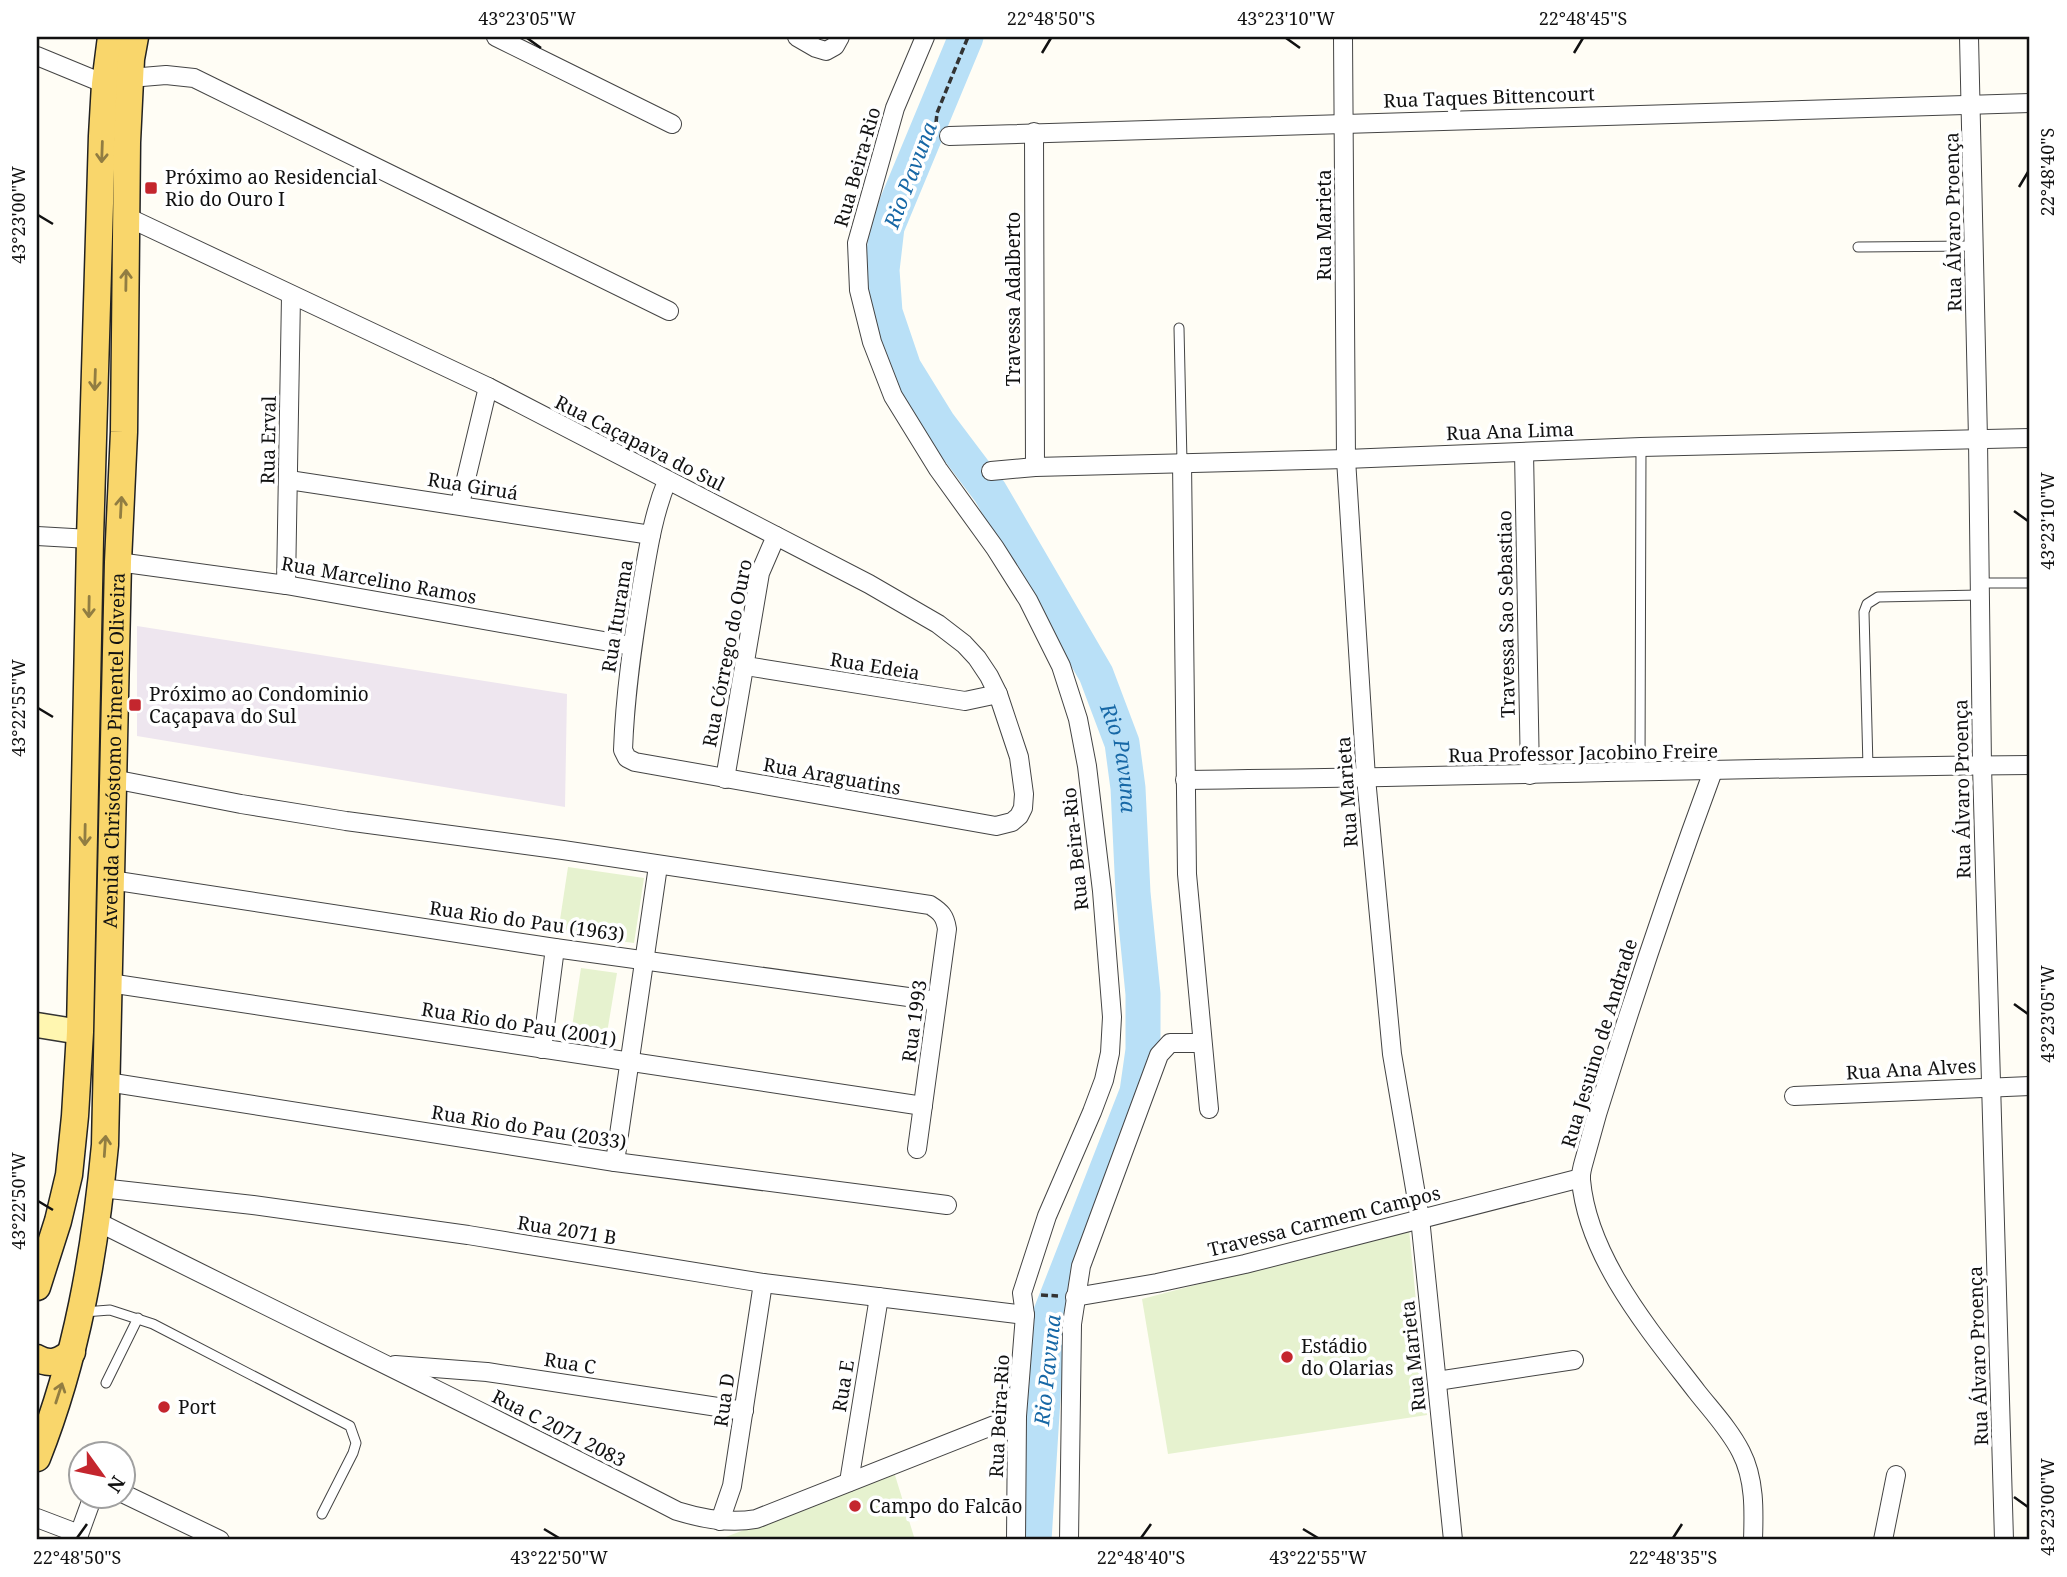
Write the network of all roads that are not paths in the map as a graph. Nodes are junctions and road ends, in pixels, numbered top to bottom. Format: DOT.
graph roads {
  1 [pos="111,37"];
  2 [pos="135,37"];
  3 [pos="496,37"];
  4 [pos="797,37"];
  5 [pos="840,37"];
  6 [pos="925,37"];
  7 [pos="1343,37"];
  8 [pos="1969,37"];
  9 [pos="37,56"];
  10 [pos="130,78"];
  11 [pos="105,84"];
  12 [pos="2030,103"];
  13 [pos="1971,104"];
  14 [pos="1345,122"];
  15 [pos="672,124"];
  16 [pos="1034,132"];
  17 [pos="949,136"];
  18 [pos="127,217"];
  19 [pos="1974,246"];
  20 [pos="1858,247"];
  21 [pos="291,296"];
  22 [pos="669,310"];
  23 [pos="1179,328"];
  24 [pos="488,387"];
  25 [pos="2030,438"];
  26 [pos="1979,439"];
  27 [pos="1641,447"];
  28 [pos="1524,452"];
  29 [pos="1346,459"];
  30 [pos="1182,462"];
  31 [pos="1035,467"];
  32 [pos="991,471"];
  33 [pos="289,480"];
  34 [pos="667,481"];
  35 [pos="460,504"];
  36 [pos="651,535"];
  37 [pos="37,536"];
  38 [pos="776,536"];
  39 [pos="90,539"];
  40 [pos="118,562"];
  41 [pos="2030,583"];
  42 [pos="286,585"];
  43 [pos="1980,589"];
  44 [pos="632,646"];
  45 [pos="746,666"];
  46 [pos="998,694"];
  47 [pos="627,758"];
  48 [pos="2030,765"];
  49 [pos="1868,766"];
  50 [pos="1982,766"];
  51 [pos="1640,770"];
  52 [pos="1713,771"];
  53 [pos="1530,775"];
  54 [pos="1366,778"];
  55 [pos="113,779"];
  56 [pos="725,779"];
  57 [pos="1185,780"];
  58 [pos="1023,808"];
  59 [pos="659,866"];
  60 [pos="111,880"];
  61 [pos="555,948"];
  62 [pos="645,959"];
  63 [pos="109,983"];
  64 [pos="937,1001"];
  65 [pos="37,1025"];
  66 [pos="79,1032"];
  67 [pos="1201,1043"];
  68 [pos="542,1049"];
  69 [pos="630,1062"];
  70 [pos="107,1073"];
  71 [pos="2030,1086"];
  72 [pos="1990,1087"];
  73 [pos="1794,1096"];
  74 [pos="923,1106"];
  75 [pos="1209,1109"];
  76 [pos="917,1149"];
  77 [pos="615,1162"];
  78 [pos="1581,1178"];
  79 [pos="101,1188"];
  80 [pos="947,1205"];
  81 [pos="1420,1218"];
  82 [pos="98,1222"];
  83 [pos="763,1283"];
  84 [pos="37,1287"];
  85 [pos="879,1297"];
  86 [pos="1075,1297"];
  87 [pos="82,1312"];
  88 [pos="1025,1315"];
  89 [pos="138,1318"];
  90 [pos="72,1352"];
  91 [pos="37,1358"];
  92 [pos="1574,1360"];
  93 [pos="388,1364"];
  94 [pos="1437,1381"];
  95 [pos="106,1383"];
  96 [pos="744,1411"];
  97 [pos="1017,1416"];
  98 [pos="38,1446"];
  99 [pos="1896,1475"];
  100 [pos="849,1482"];
  101 [pos="136,1500"];
  102 [pos="88,1510"];
  103 [pos="322,1514"];
  104 [pos="37,1518"];
  105 [pos="720,1521"];
  106 [pos="78,1537"];
  107 [pos="220,1540"];
  108 [pos="1016,1540"];
  109 [pos="1069,1540"];
  110 [pos="1453,1540"];
  111 [pos="1753,1540"];
  112 [pos="1883,1540"];
  113 [pos="2004,1540"];
  1 -- 11 [label="main road, Avenida Chrisóstomo Pimentel Oliveira"];
  2 -- 10 [label="main road, Avenida Chrisóstomo Pimentel Oliveira"];
  3 -- 15 [label="street"];
  4 -- 5 [label="street"];
  6 -- 88 [label="street, Rua Beira-Rio"];
  7 -- 14 [label="street, Rua Marieta"];
  8 -- 13 [label="street, Rua Álvaro Proença"];
  9 -- 11 [label="street"];
  10 -- 18 [label="main road, Avenida Chrisóstomo Pimentel Oliveira"];
  10 -- 22 [label="street"];
  11 -- 39 [label="main road, Avenida Chrisóstomo Pimentel Oliveira, one-way"];
  12 -- 13 [label="street, Rua Taques Bittencourt"];
  13 -- 14 [label="street, Rua Taques Bittencourt"];
  13 -- 19 [label="street, Rua Álvaro Proença"];
  14 -- 16 [label="street, Rua Taques Bittencourt"];
  14 -- 29 [label="street, Rua Marieta"];
  16 -- 17 [label="street, Rua Taques Bittencourt"];
  16 -- 31 [label="street, Travessa Adalberto"];
  18 -- 21 [label="street, Rua Caçapava do Sul"];
  40 -- 18 [label="main road, Avenida Chrisóstomo Pimentel Oliveira, one-way"];
  19 -- 20 [label="lane"];
  19 -- 26 [label="street, Rua Álvaro Proença"];
  21 -- 24 [label="street, Rua Caçapava do Sul"];
  21 -- 33 [label="street, Rua Erval"];
  23 -- 30 [label="lane"];
  24 -- 34 [label="street, Rua Caçapava do Sul"];
  24 -- 35 [label="street"];
  25 -- 26 [label="street, Rua Ana Lima"];
  26 -- 27 [label="street, Rua Ana Lima"];
  26 -- 43 [label="street, Rua Álvaro Proença"];
  27 -- 28 [label="street, Rua Ana Lima"];
  27 -- 51 [label="lane"];
  28 -- 29 [label="street, Rua Ana Lima"];
  28 -- 53 [label="street, Travessa Sao Sebastiao"];
  29 -- 30 [label="street, Rua Ana Lima"];
  29 -- 54 [label="street, Rua Marieta"];
  30 -- 31 [label="street, Rua Ana Lima"];
  30 -- 57 [label="street"];
  31 -- 32 [label="street, Rua Ana Lima"];
  33 -- 35 [label="street, Rua Giruá"];
  33 -- 42 [label="street, Rua Erval"];
  34 -- 36 [label="street, Rua Iturama"];
  34 -- 38 [label="street, Rua Caçapava do Sul"];
  35 -- 36 [label="street, Rua Giruá"];
  36 -- 44 [label="street, Rua Iturama"];
  37 -- 39 [label="street"];
  38 -- 45 [label="street, Rua Córrego do Ouro"];
  38 -- 46 [label="street, Rua Caçapava do Sul"];
  39 -- 66 [label="main road, Avenida Chrisóstomo Pimentel Oliveira, one-way"];
  40 -- 42 [label="street, Rua Marcelino Ramos"];
  40 -- 55 [label="main road, Avenida Chrisóstomo Pimentel Oliveira"];
  41 -- 43 [label="lane"];
  42 -- 44 [label="street, Rua Marcelino Ramos"];
  43 -- 49 [label="lane"];
  43 -- 50 [label="street, Rua Álvaro Proença"];
  44 -- 47 [label="street, Rua Iturama"];
  45 -- 46 [label="street, Rua Edeia"];
  45 -- 56 [label="street, Rua Córrego do Ouro"];
  46 -- 58 [label="street, Rua Caçapava do Sul"];
  47 -- 56 [label="street, Rua Araguatins"];
  48 -- 50 [label="street, Rua Professor Jacobino Freire"];
  49 -- 50 [label="street, Rua Professor Jacobino Freire"];
  49 -- 52 [label="street, Rua Professor Jacobino Freire"];
  50 -- 72 [label="street, Rua Álvaro Proença"];
  51 -- 52 [label="street, Rua Professor Jacobino Freire"];
  51 -- 53 [label="street, Rua Professor Jacobino Freire"];
  52 -- 78 [label="street, Rua Jesuino de Andrade"];
  53 -- 54 [label="street, Rua Professor Jacobino Freire"];
  54 -- 57 [label="street, Rua Professor Jacobino Freire"];
  54 -- 81 [label="street, Rua Marieta"];
  55 -- 59 [label="street"];
  55 -- 60 [label="main road, Avenida Chrisóstomo Pimentel Oliveira"];
  56 -- 58 [label="street, Rua Araguatins"];
  57 -- 67 [label="street"];
  59 -- 62 [label="street"];
  59 -- 64 [label="street, Rua 1993"];
  60 -- 61 [label="street, Rua Rio do Pau (1963)"];
  60 -- 63 [label="main road, Avenida Chrisóstomo Pimentel Oliveira"];
  61 -- 62 [label="street, Rua Rio do Pau (1963)"];
  61 -- 68 [label="street"];
  62 -- 64 [label="street, Rua Rio do Pau (1963)"];
  62 -- 69 [label="street"];
  63 -- 68 [label="street, Rua Rio do Pau (2001)"];
  63 -- 70 [label="main road, Avenida Chrisóstomo Pimentel Oliveira"];
  64 -- 74 [label="street, Rua 1993"];
  65 -- 66 [label="street"];
  66 -- 70 [label="main road"];
  66 -- 84 [label="main road, Avenida Chrisóstomo Pimentel Oliveira"];
  67 -- 75 [label="street"];
  67 -- 86 [label="street"];
  68 -- 69 [label="street, Rua Rio do Pau (2001)"];
  69 -- 74 [label="street, Rua Rio do Pau (2001)"];
  69 -- 77 [label="street"];
  70 -- 77 [label="street, Rua Rio do Pau (2033)"];
  79 -- 70 [label="main road, Avenida Chrisóstomo Pimentel Oliveira, one-way"];
  71 -- 72 [label="street, Rua Ana Alves"];
  72 -- 73 [label="street, Rua Ana Alves"];
  72 -- 113 [label="street, Rua Álvaro Proença"];
  74 -- 76 [label="street, Rua 1993"];
  77 -- 80 [label="street, Rua Rio do Pau (2033)"];
  78 -- 81 [label="street, Travessa Carmem Campos"];
  78 -- 111 [label="street, Rua Jesuino de Andrade"];
  79 -- 82 [label="main road, Avenida Chrisóstomo Pimentel Oliveira"];
  79 -- 83 [label="street, Rua 2071 B"];
  81 -- 86 [label="street, Travessa Carmem Campos"];
  81 -- 94 [label="street, Rua Marieta"];
  82 -- 87 [label="main road, Avenida Chrisóstomo Pimentel Oliveira"];
  82 -- 93 [label="street, Rua C 2071 2083"];
  83 -- 85 [label="street, Rua 2071 B"];
  83 -- 96 [label="street, Rua D"];
  85 -- 88 [label="street, Rua 2071 B"];
  85 -- 100 [label="street, Rua E"];
  86 -- 109 [label="street"];
  87 -- 89 [label="lane"];
  87 -- 90 [label="main road, Avenida Chrisóstomo Pimentel Oliveira"];
  88 -- 97 [label="street, Rua Beira-Rio"];
  89 -- 95 [label="lane"];
  89 -- 103 [label="lane"];
  90 -- 91 [label="main road"];
  98 -- 90 [label="main road, Avenida Chrisóstomo Pimentel Oliveira, one-way"];
  92 -- 94 [label="street"];
  93 -- 96 [label="street, Rua C"];
  93 -- 105 [label="street, Rua C 2071 2083"];
  94 -- 110 [label="street, Rua Marieta"];
  96 -- 105 [label="street, Rua D"];
  97 -- 100 [label="street, Rua C 2071 2083"];
  97 -- 108 [label="street, Rua Beira-Rio"];
  99 -- 112 [label="street"];
  100 -- 105 [label="street, Rua C 2071 2083"];
  101 -- 107 [label="street"];
  102 -- 106 [label="street"];
  104 -- 106 [label="street"];
}
